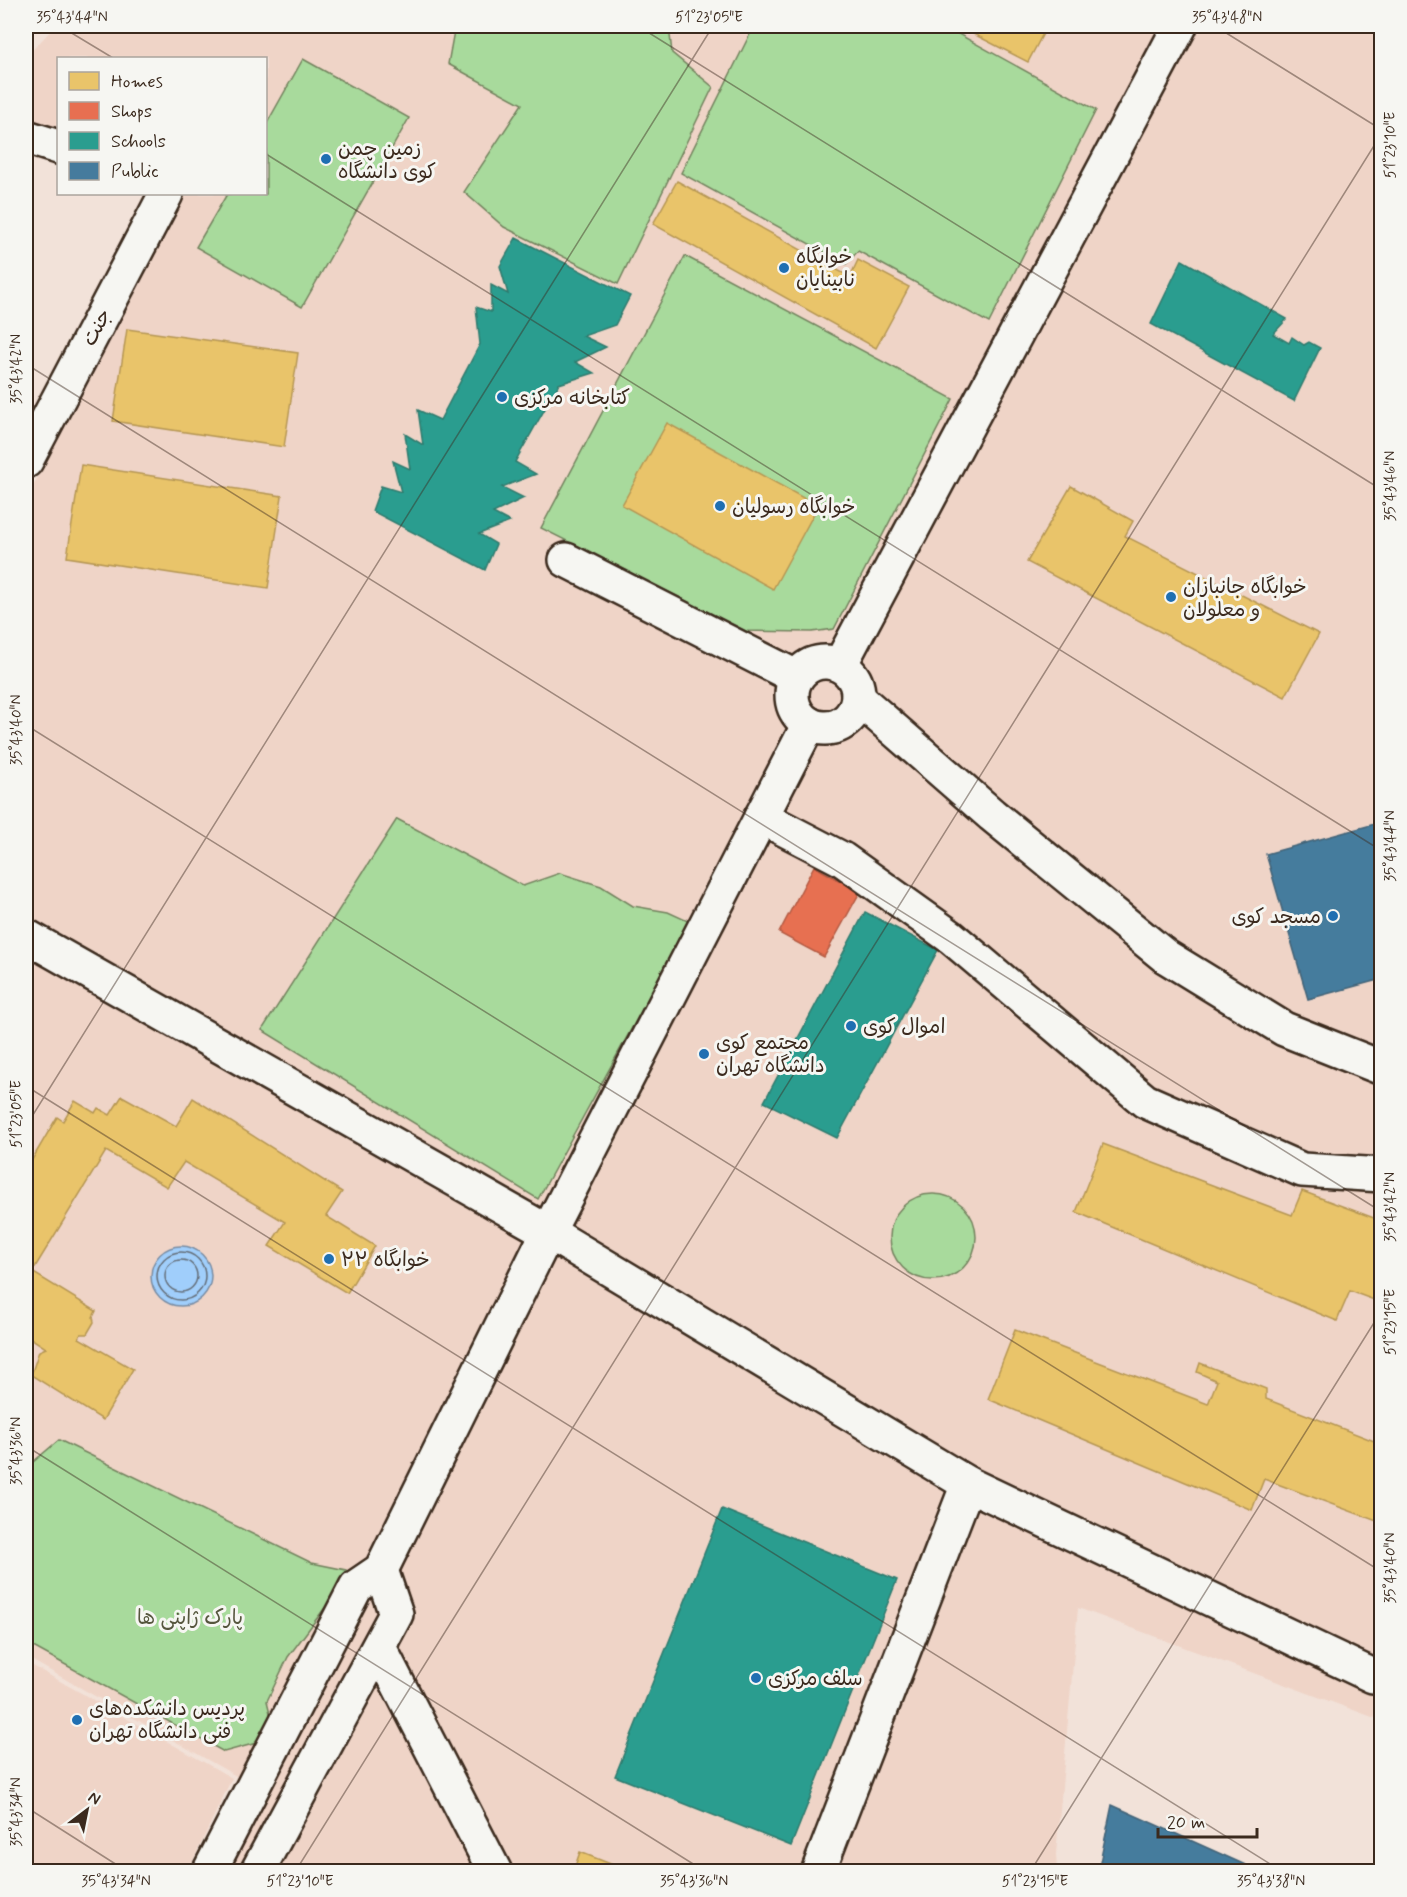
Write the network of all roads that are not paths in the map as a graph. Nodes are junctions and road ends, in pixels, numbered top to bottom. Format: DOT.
graph roads {
  1 [pos="1180,26"];
  2 [pos="26,137"];
  3 [pos="57,147"];
  4 [pos="165,195"];
  5 [pos="35,422"];
  6 [pos="26,461"];
  7 [pos="566,560"];
  8 [pos="840,666"];
  9 [pos="796,677"];
  10 [pos="858,698"];
  11 [pos="809,724"];
  12 [pos="761,817"];
  13 [pos="26,936"];
  14 [pos="1382,1068"];
  15 [pos="1382,1175"];
  16 [pos="548,1232"];
  17 [pos="968,1485"];
  18 [pos="381,1570"];
  19 [pos="378,1647"];
  20 [pos="1373,1676"];
  21 [pos="210,1872"];
  22 [pos="258,1872"];
  23 [pos="495,1872"];
  24 [pos="818,1872"];
  1 -- 8 [label="street"];
  2 -- 3 [label="street"];
  4 -- 5 [label="street, جنت"];
  5 -- 6 [label="street, جنت"];
  7 -- 9 [label="street"];
  8 -- 9 [label="street"];
  8 -- 10 [label="street"];
  9 -- 11 [label="street"];
  10 -- 11 [label="street"];
  10 -- 14 [label="street"];
  11 -- 12 [label="street"];
  12 -- 15 [label="street"];
  12 -- 16 [label="street"];
  13 -- 16 [label="street"];
  16 -- 17 [label="street"];
  16 -- 18 [label="street"];
  17 -- 20 [label="street"];
  17 -- 24 [label="street"];
  18 -- 19 [label="street"];
  18 -- 21 [label="street"];
  19 -- 22 [label="street"];
  19 -- 23 [label="street"];
}
